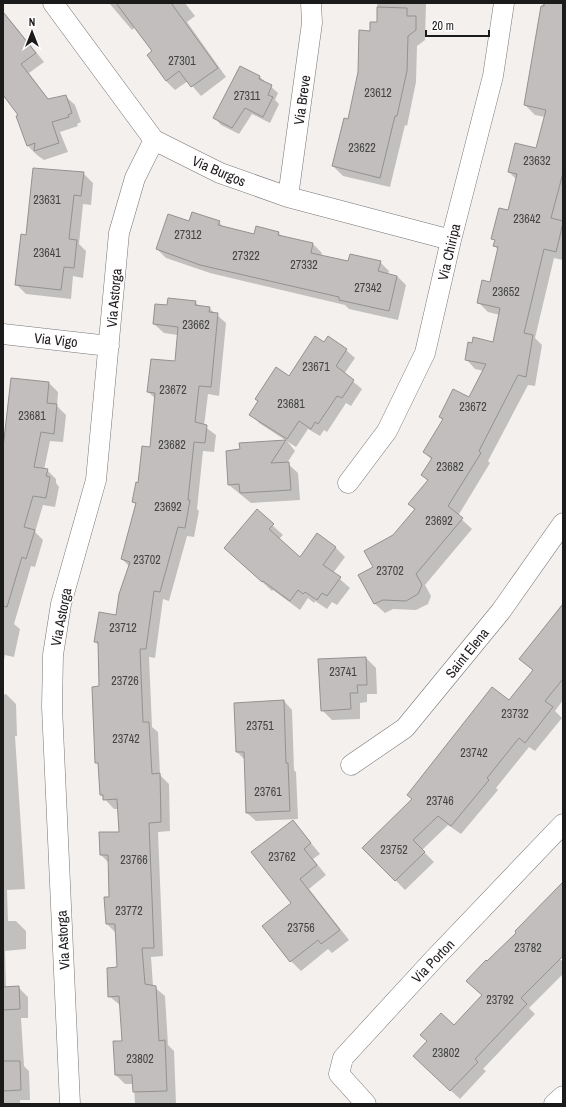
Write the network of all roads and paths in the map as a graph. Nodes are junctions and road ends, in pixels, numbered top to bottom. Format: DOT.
graph roads {
  1 [pos="53,3"];
  2 [pos="311,3"];
  3 [pos="504,3"];
  4 [pos="154,140"];
  5 [pos="288,197"];
  6 [pos="451,240"];
  7 [pos="3,334"];
  8 [pos="109,346"];
  9 [pos="348,482"];
  10 [pos="563,523"];
  11 [pos="351,765"];
  12 [pos="563,824"];
  13 [pos="563,1096"];
  14 [pos="70,1104"];
  15 [pos="366,1104"];
  16 [pos="554,1104"];
  1 -- 4 [label="street, Via Burgos"];
  2 -- 5 [label="street, Via Breve"];
  3 -- 6 [label="street, Via Chiripa"];
  4 -- 5 [label="street, Via Burgos"];
  4 -- 8 [label="street, Via Astorga"];
  5 -- 6 [label="street, Via Burgos"];
  6 -- 9 [label="street, Via Chiripa"];
  7 -- 8 [label="street, Via Vigo"];
  8 -- 14 [label="street, Via Astorga"];
  10 -- 11 [label="street, Saint Elena"];
  12 -- 15 [label="street, Via Porton"];
  13 -- 16 [label="street"];
}
